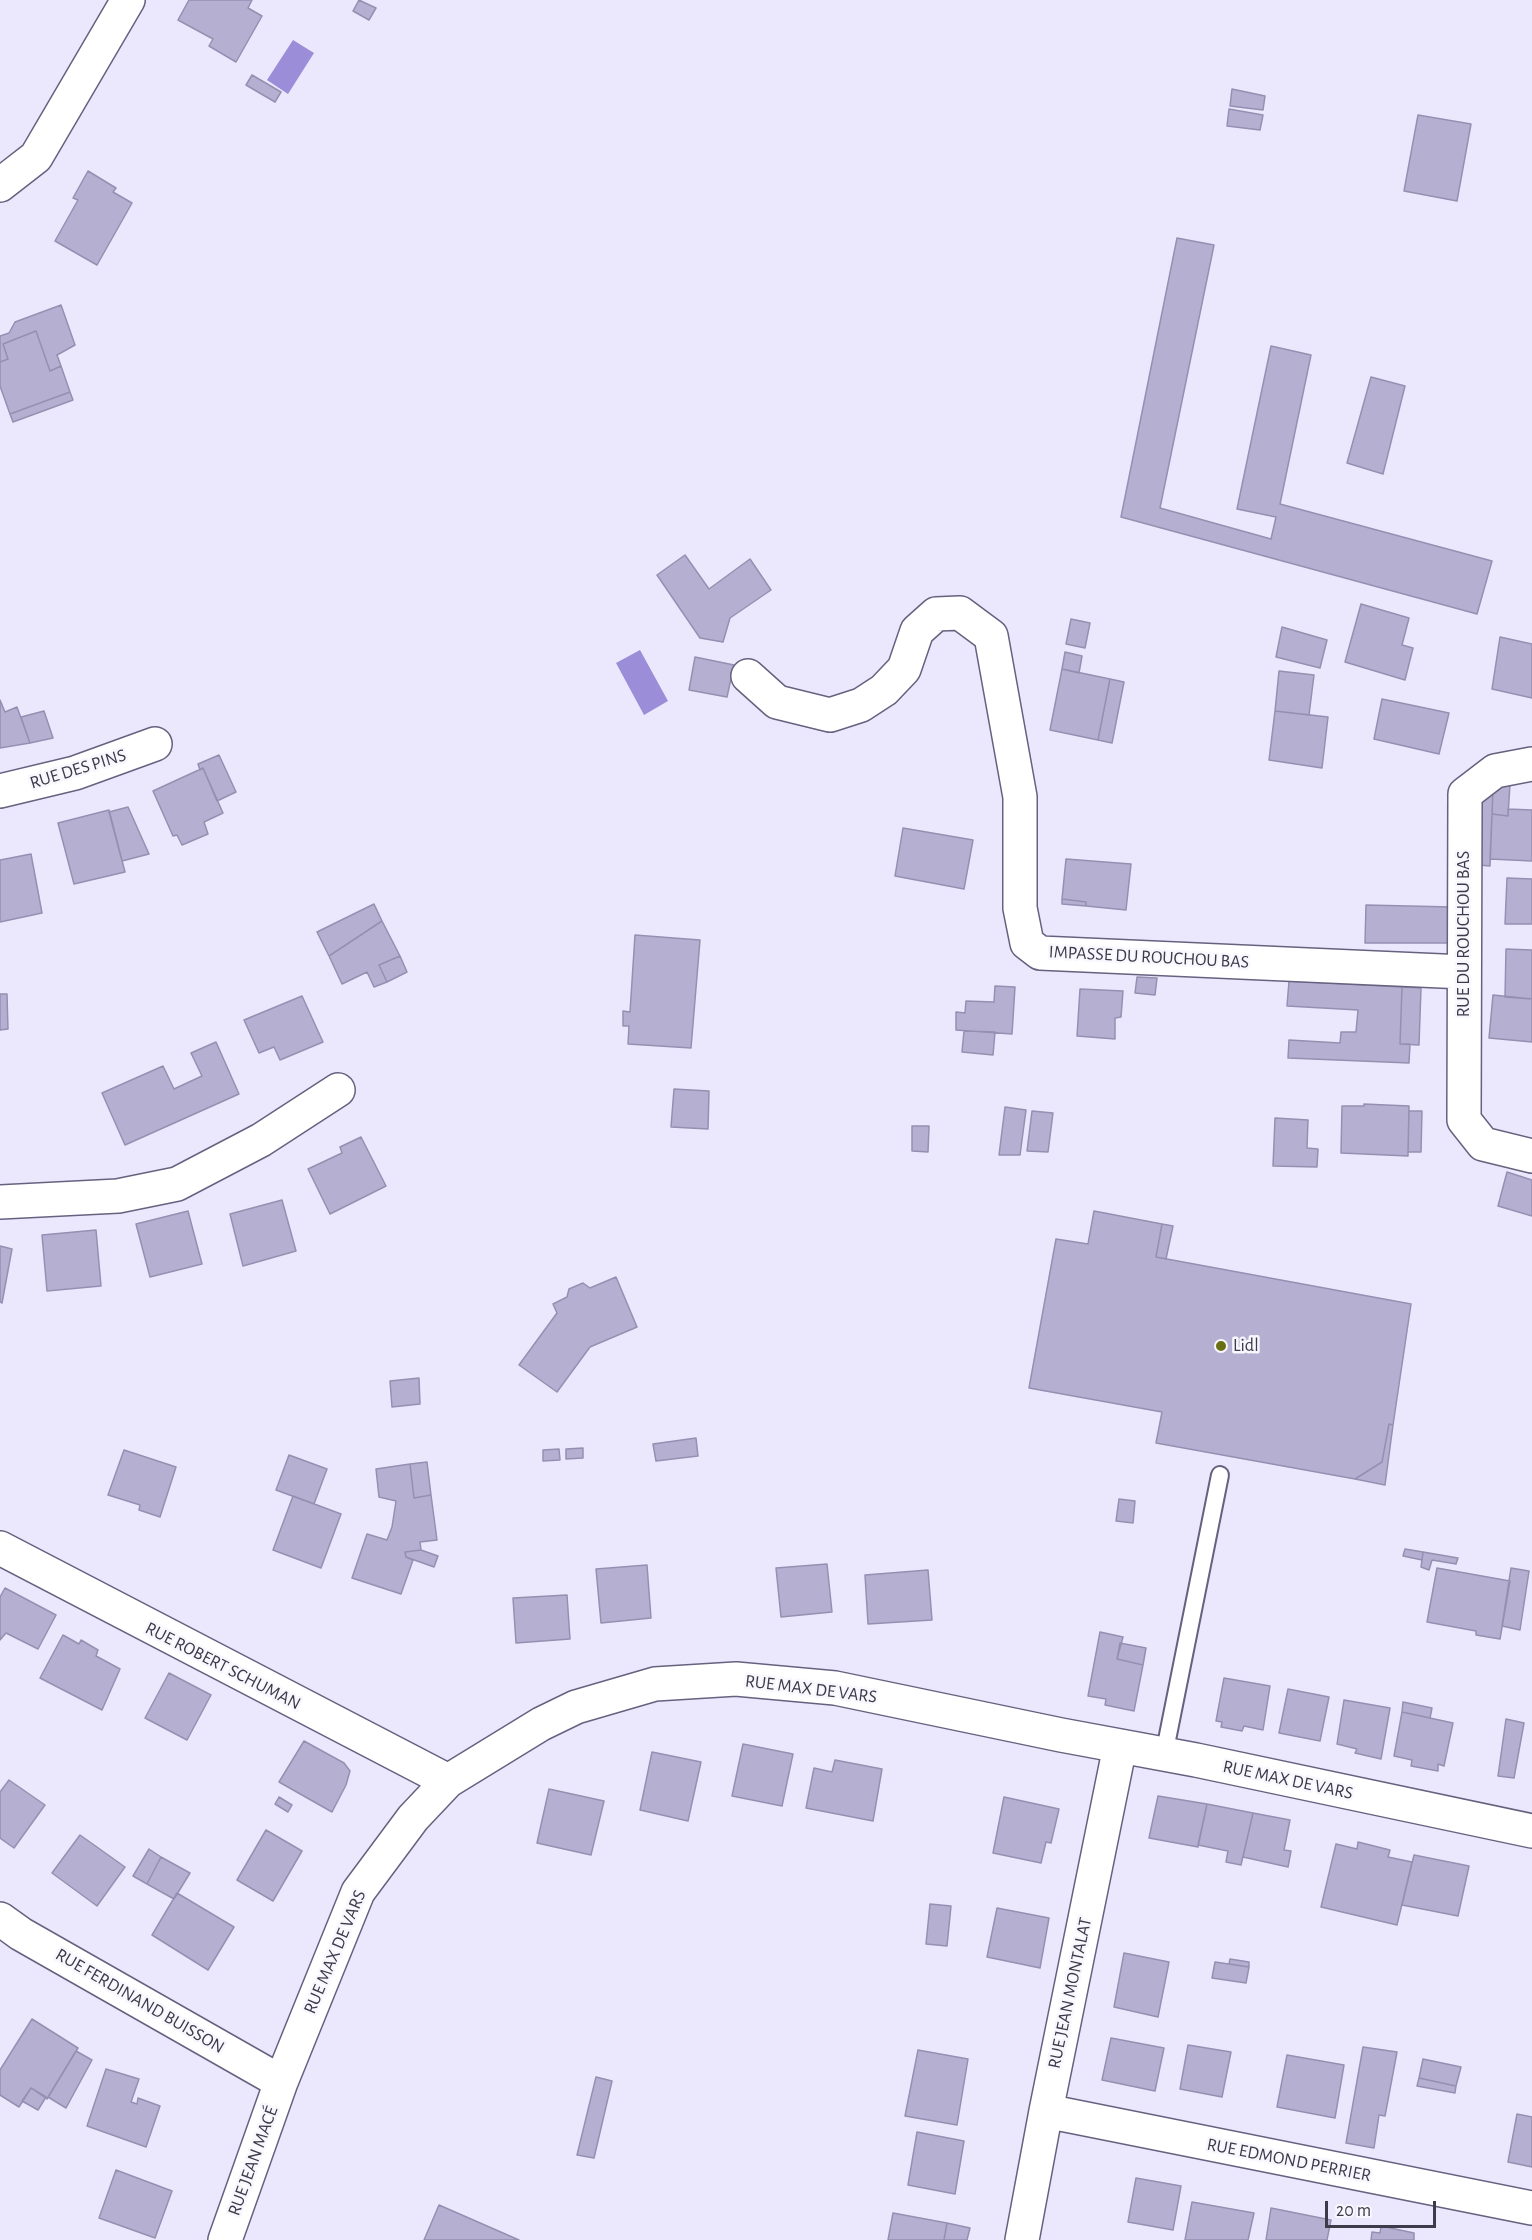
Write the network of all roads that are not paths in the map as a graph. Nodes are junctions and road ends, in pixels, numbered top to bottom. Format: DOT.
graph roads {
  1 [pos="128,0"];
  2 [pos="0,185"];
  3 [pos="748,676"];
  4 [pos="155,744"];
  5 [pos="1532,764"];
  6 [pos="0,791"];
  7 [pos="1464,972"];
  8 [pos="338,1090"];
  9 [pos="1532,1156"];
  10 [pos="0,1202"];
  11 [pos="1220,1475"];
  12 [pos="0,1548"];
  13 [pos="1120,1746"];
  14 [pos="1167,1755"];
  15 [pos="448,1781"];
  16 [pos="1532,1831"];
  17 [pos="0,1919"];
  18 [pos="281,2082"];
  19 [pos="1046,2111"];
  20 [pos="1532,2208"];
  21 [pos="225,2240"];
  22 [pos="1022,2240"];
  1 -- 2 [label="street"];
  3 -- 7 [label="street, IMPASSE DU ROUCHOU BAS"];
  4 -- 6 [label="street, RUE DES PINS"];
  5 -- 7 [label="street, RUE DU ROUCHOU BAS"];
  7 -- 9 [label="street, RUE DU ROUCHOU BAS"];
  8 -- 10 [label="street"];
  11 -- 14 [label="lane"];
  12 -- 15 [label="street, RUE ROBERT SCHUMAN"];
  13 -- 14 [label="street, RUE MAX DE VARS"];
  13 -- 15 [label="street, RUE MAX DE VARS"];
  13 -- 19 [label="street, RUE JEAN MONTALAT"];
  14 -- 16 [label="street, RUE MAX DE VARS"];
  15 -- 18 [label="street, RUE MAX DE VARS"];
  17 -- 18 [label="street, RUE FERDINAND BUISSON"];
  18 -- 21 [label="street, RUE JEAN MACÉ"];
  19 -- 20 [label="street, RUE EDMOND PERRIER"];
  19 -- 22 [label="street, RUE JEAN MONTALAT"];
}
